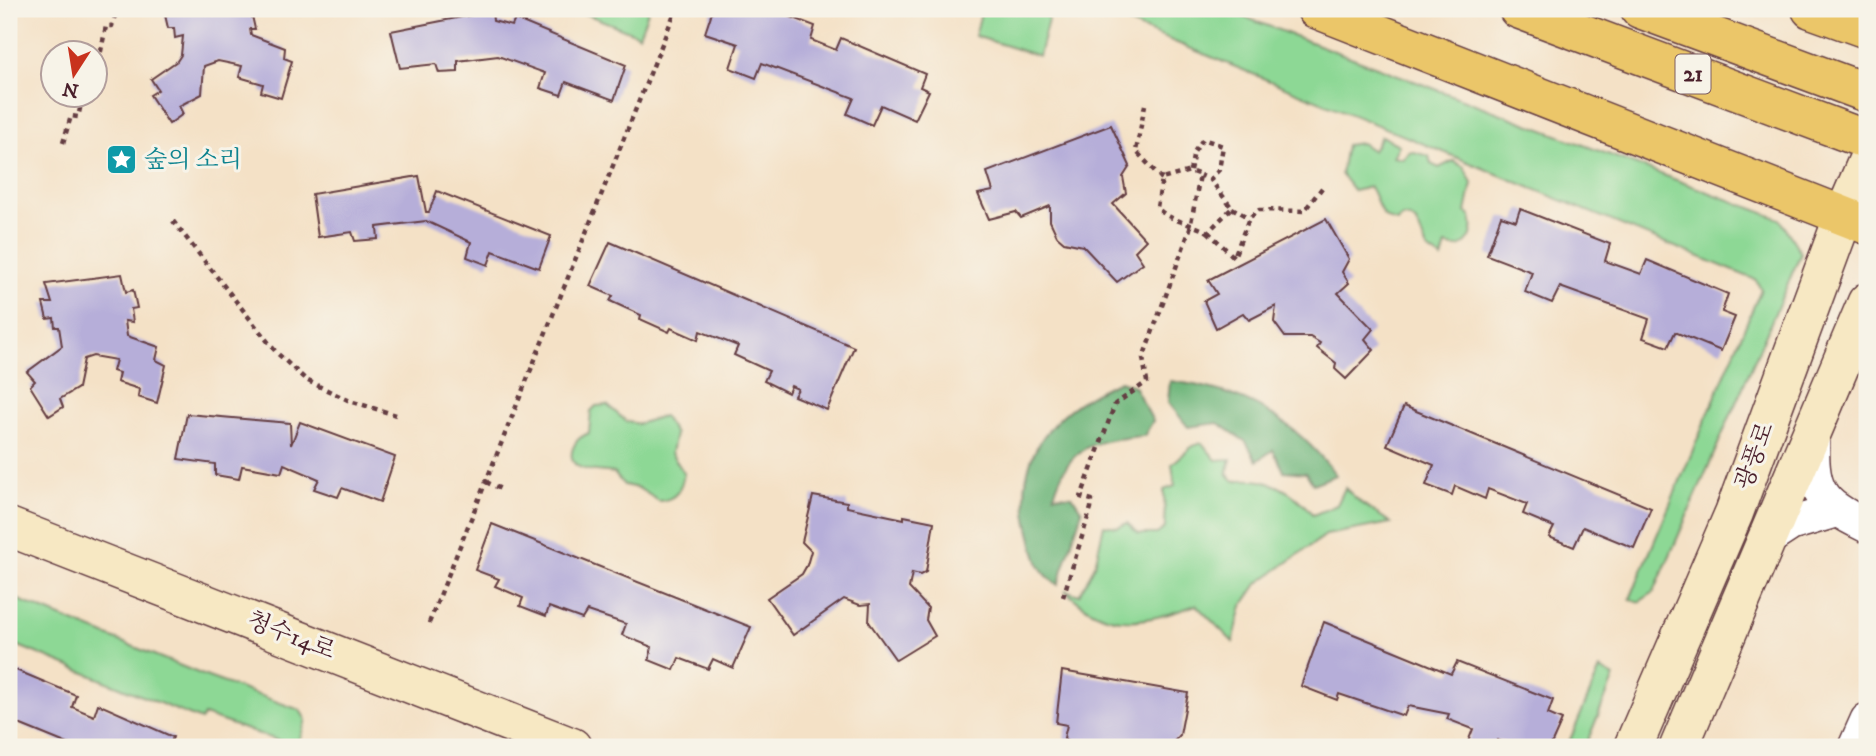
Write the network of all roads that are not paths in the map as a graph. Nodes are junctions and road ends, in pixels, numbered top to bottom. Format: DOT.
graph roads {
  1 [pos="1316,9"];
  2 [pos="1518,9"];
  3 [pos="1640,9"];
  4 [pos="1811,9"];
  5 [pos="1867,29"];
  6 [pos="1867,93"];
  7 [pos="1867,140"];
  8 [pos="1867,162"];
  9 [pos="1856,220"];
  10 [pos="1867,302"];
  11 [pos="1813,425"];
  12 [pos="1835,511"];
  13 [pos="1867,526"];
  14 [pos="9,527"];
  15 [pos="1765,541"];
  16 [pos="1867,720"];
  17 [pos="572,747"];
  18 [pos="1633,747"];
  19 [pos="1679,747"];
  20 [pos="1855,747"];
  1 -- 9 [label="highway"];
  2 -- 7 [label="highway, 21"];
  3 -- 6 [label="highway, 21"];
  4 -- 5 [label="highway"];
  8 -- 9 [label="street, 광풍로"];
  9 -- 18 [label="street, 광풍로"];
  10 -- 11 [label="street, 광풍로"];
  11 -- 12 [label="street"];
  11 -- 15 [label="street, 광풍로"];
  12 -- 13 [label="street"];
  12 -- 15 [label="street"];
  14 -- 17 [label="street, 청수14로"];
  15 -- 19 [label="street, 광풍로"];
  16 -- 20 [label="street"];
}
